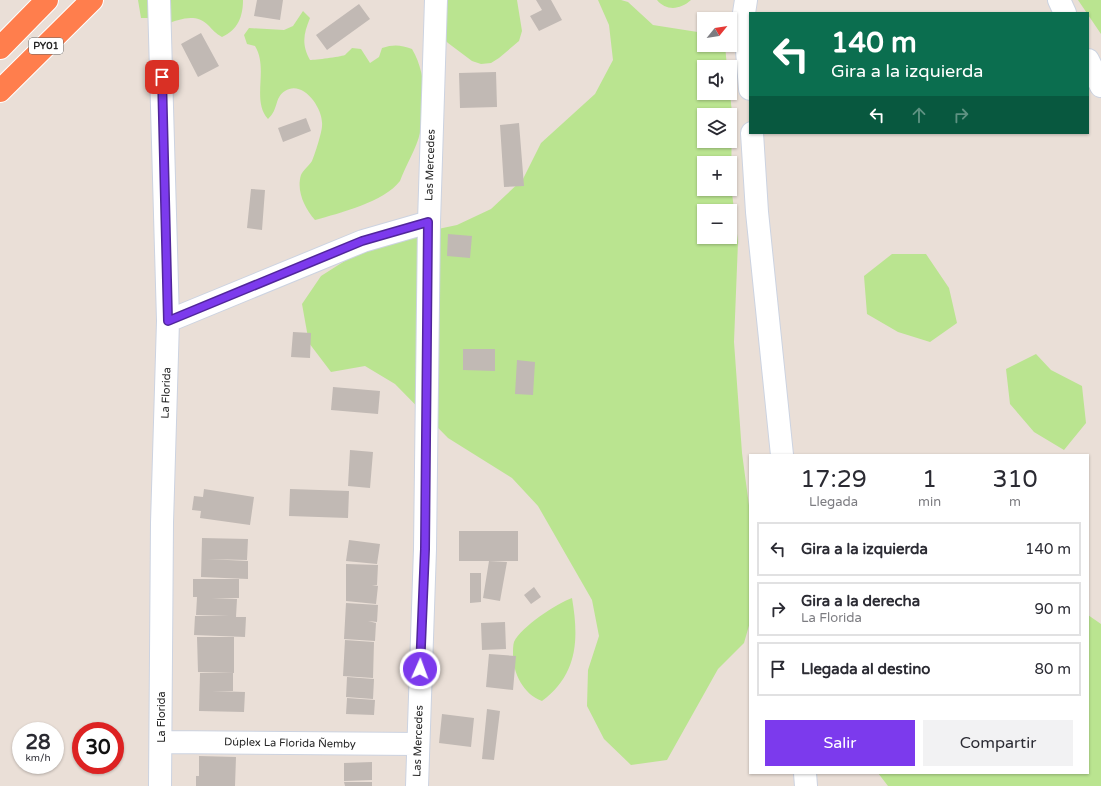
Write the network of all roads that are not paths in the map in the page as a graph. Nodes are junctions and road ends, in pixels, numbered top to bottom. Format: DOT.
graph roads {
  1 [pos="92,0"];
  2 [pos="159,0"];
  3 [pos="436,0"];
  4 [pos="746,0"];
  5 [pos="1058,0"];
  6 [pos="43,1"];
  7 [pos="1064,12"];
  8 [pos="0,48"];
  9 [pos="1089,62"];
  10 [pos="749,78"];
  11 [pos="1101,86"];
  12 [pos="0,91"];
  13 [pos="752,134"];
  14 [pos="428,222"];
  15 [pos="168,321"];
  16 [pos="782,454"];
  17 [pos="161,742"];
  18 [pos="418,744"];
  19 [pos="805,774"];
  20 [pos="160,786"];
  21 [pos="417,786"];
  22 [pos="806,786"];
  1 -- 12 [label="highway, PY01"];
  2 -- 15 [label="street, La Florida"];
  3 -- 14 [label="street, Las Mercedes"];
  4 -- 10 [label="street"];
  5 -- 7 [label="street"];
  6 -- 8 [label="highway, PY01"];
  9 -- 11 [label="street"];
  13 -- 16 [label="street"];
  14 -- 15 [label="street"];
  14 -- 18 [label="street, Las Mercedes"];
  15 -- 17 [label="street, La Florida"];
  17 -- 18 [label="street, Dúplex La Florida Ñemby"];
  17 -- 20 [label="street, La Florida"];
  18 -- 21 [label="street, Las Mercedes"];
  19 -- 22 [label="street"];
}
